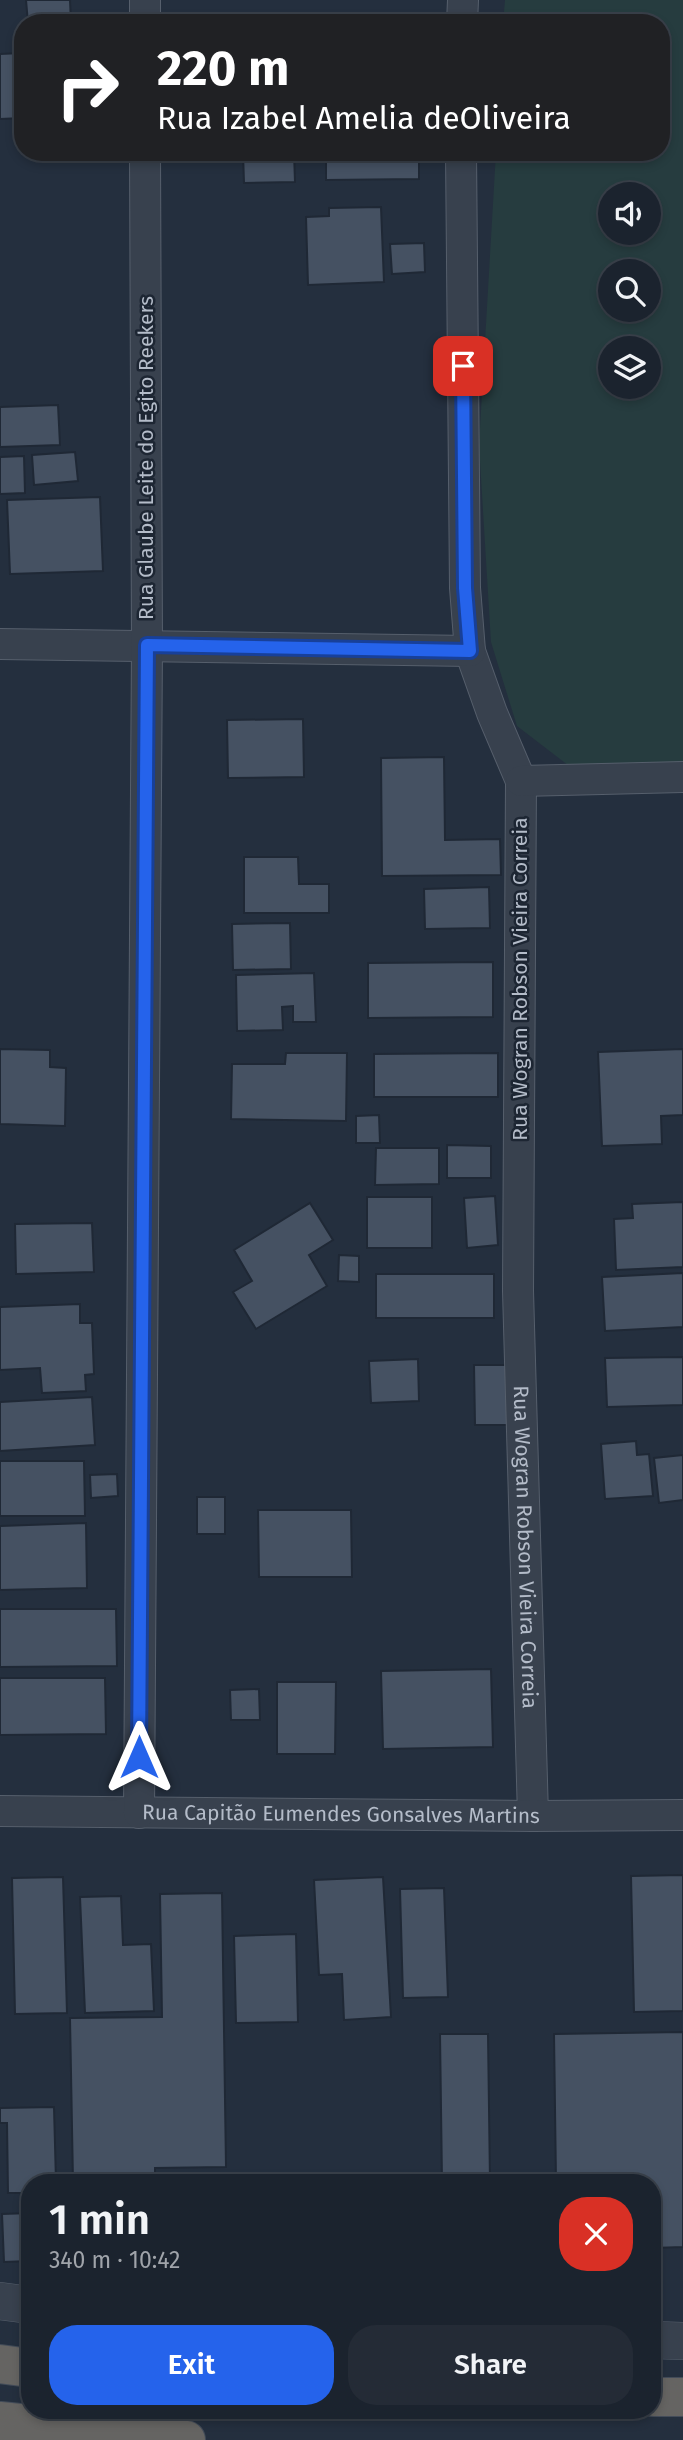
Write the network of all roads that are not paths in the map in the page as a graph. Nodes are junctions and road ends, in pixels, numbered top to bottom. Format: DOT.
graph roads {
  1 [pos="145,161"];
  2 [pos="461,161"];
  3 [pos="0,644"];
  4 [pos="147,645"];
  5 [pos="470,651"];
  6 [pos="683,777"];
  7 [pos="521,780"];
  8 [pos="0,1811"];
  9 [pos="139,1813"];
  10 [pos="683,1815"];
  11 [pos="533,1816"];
  12 [pos="0,2301"];
  13 [pos="21,2304"];
  14 [pos="661,2340"];
  15 [pos="683,2341"];
  16 [pos="0,2364"];
  17 [pos="21,2367"];
  18 [pos="661,2397"];
  19 [pos="683,2397"];
  20 [pos="0,2421"];
  21 [pos="186,2440"];
  1 -- 4 [label="street, Rua Glaube Leite do Egito Reekers"];
  2 -- 5 [label="street, Rua Wogran Robson Vieira Correia"];
  3 -- 4 [label="street"];
  4 -- 5 [label="street"];
  4 -- 9 [label="street, Rua Glaube Leite do Egito Reekers"];
  5 -- 7 [label="street, Rua Wogran Robson Vieira Correia"];
  6 -- 7 [label="street"];
  7 -- 11 [label="street, Rua Wogran Robson Vieira Correia"];
  8 -- 9 [label="street, Rua Capitão Eumendes Gonsalves Martins"];
  9 -- 11 [label="street, Rua Capitão Eumendes Gonsalves Martins"];
  10 -- 11 [label="street, Rua Capitão Eumendes Gonsalves Martins"];
  12 -- 13 [label="street"];
  14 -- 15 [label="street"];
  16 -- 17 [label="highway"];
  18 -- 19 [label="highway"];
  20 -- 21 [label="highway"];
}
